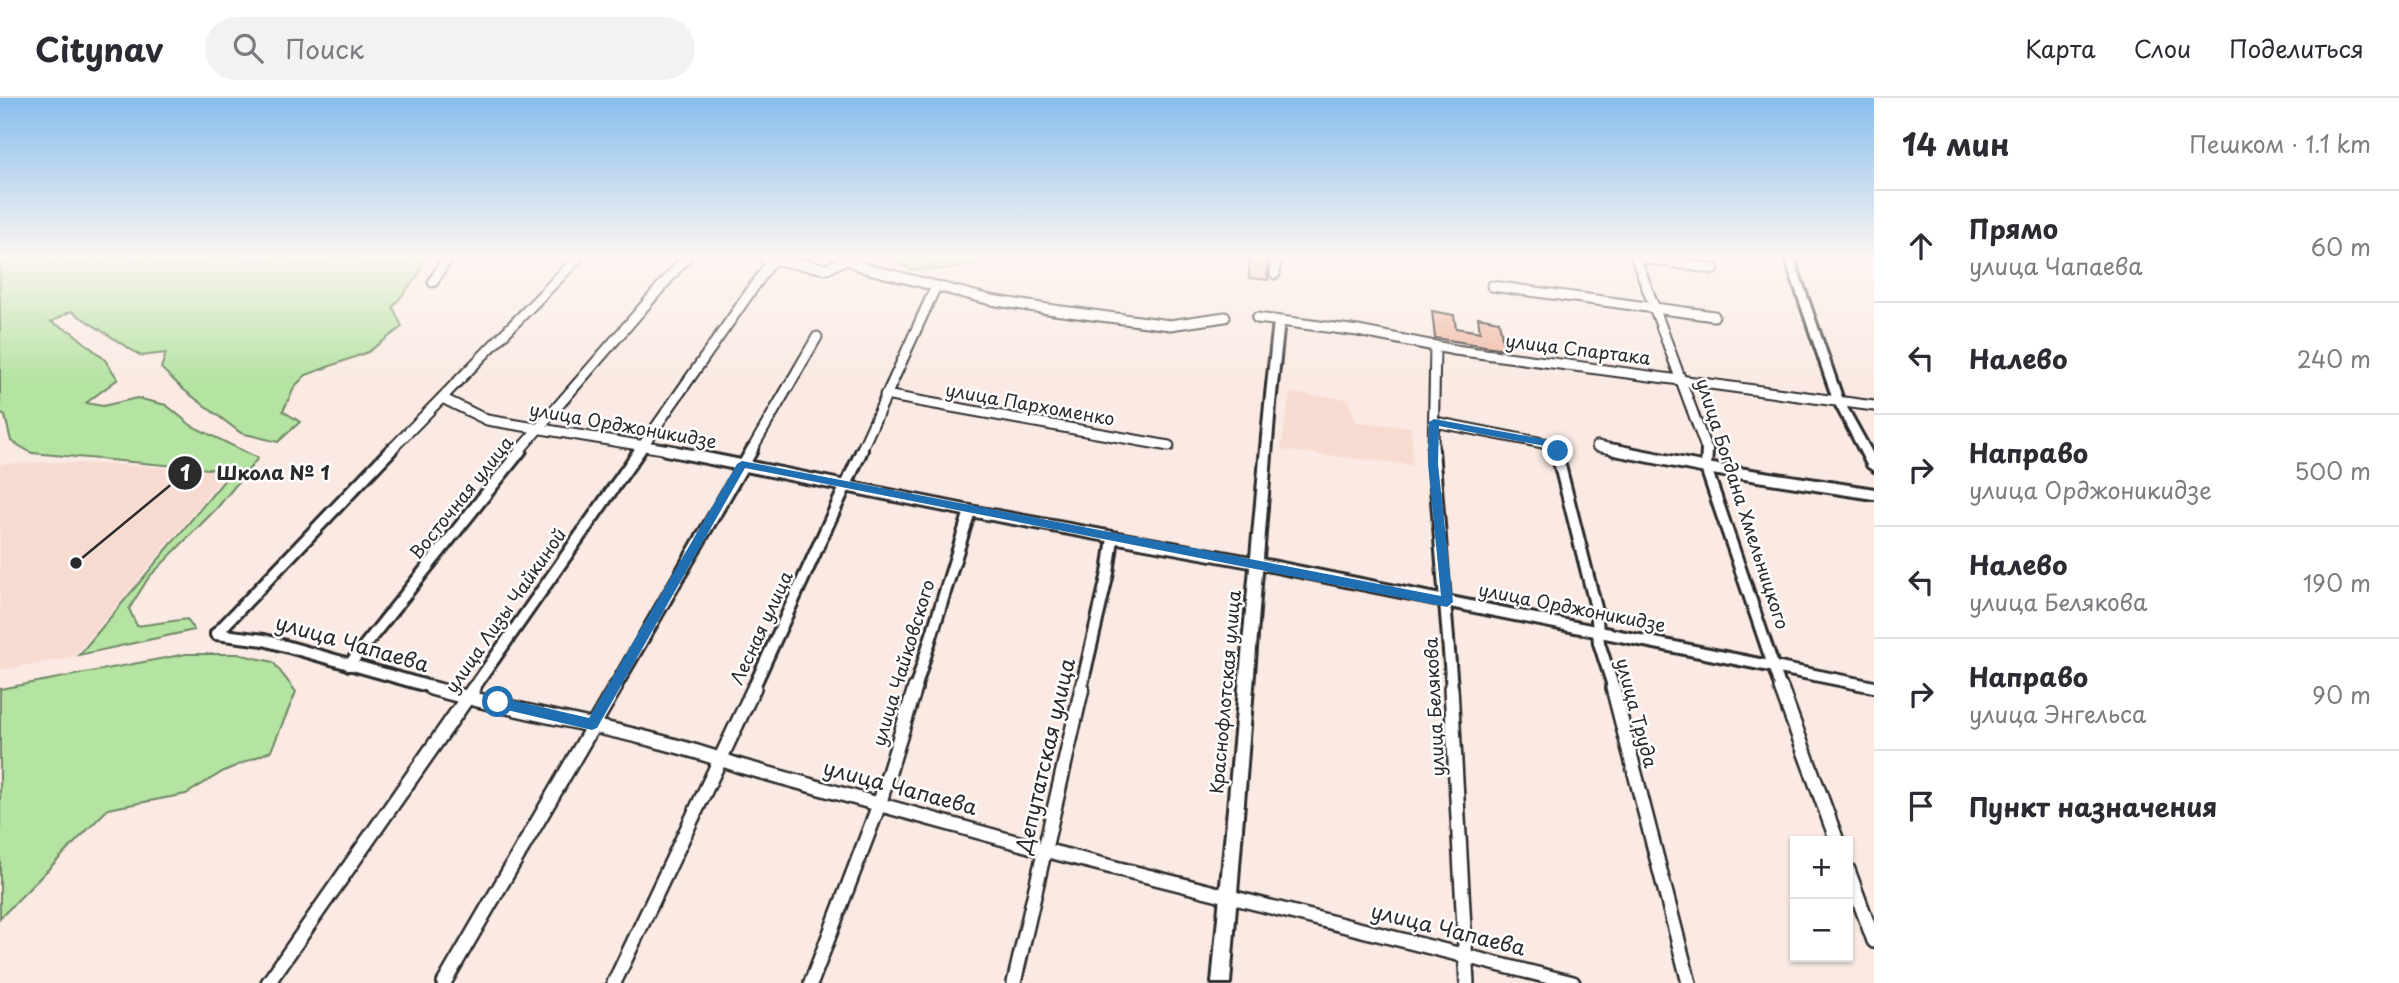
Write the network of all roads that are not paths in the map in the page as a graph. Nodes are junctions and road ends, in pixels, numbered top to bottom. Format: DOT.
graph roads {
  1 [pos="538,299"];
  2 [pos="649,299"];
  3 [pos="743,299"];
  4 [pos="930,299"];
  5 [pos="993,299"];
  6 [pos="1582,299"];
  7 [pos="1651,299"];
  8 [pos="1803,299"];
  9 [pos="1655,310"];
  10 [pos="1714,316"];
  11 [pos="1225,317"];
  12 [pos="1257,318"];
  13 [pos="1279,321"];
  14 [pos="817,337"];
  15 [pos="1435,346"];
  16 [pos="1682,379"];
  17 [pos="885,395"];
  18 [pos="442,398"];
  19 [pos="1838,400"];
  20 [pos="1874,405"];
  21 [pos="1434,422"];
  22 [pos="537,429"];
  23 [pos="644,446"];
  24 [pos="1169,446"];
  25 [pos="1597,446"];
  26 [pos="742,464"];
  27 [pos="1874,467"];
  28 [pos="1706,468"];
  29 [pos="845,486"];
  30 [pos="1874,494"];
  31 [pos="970,511"];
  32 [pos="1113,538"];
  33 [pos="1256,563"];
  34 [pos="1447,602"];
  35 [pos="1597,631"];
  36 [pos="349,665"];
  37 [pos="1774,667"];
  38 [pos="1874,687"];
  39 [pos="469,698"];
  40 [pos="592,724"];
  41 [pos="719,759"];
  42 [pos="879,805"];
  43 [pos="1835,836"];
  44 [pos="1044,850"];
  45 [pos="1853,884"];
  46 [pos="1228,897"];
  47 [pos="1874,941"];
  48 [pos="1463,954"];
  49 [pos="268,983"];
  50 [pos="443,983"];
  51 [pos="614,983"];
  52 [pos="811,983"];
  53 [pos="1014,983"];
  54 [pos="1221,983"];
  55 [pos="1467,983"];
  56 [pos="1573,983"];
  57 [pos="1689,983"];
  1 -- 18 [label="street"];
  2 -- 22 [label="street, Восточная улица"];
  3 -- 23 [label="street, улица Лизы Чайкиной"];
  4 -- 17 [label="street, Лесная улица"];
  5 -- 11 [label="street"];
  6 -- 9 [label="street"];
  7 -- 9 [label="street, улица Богдана Хмельницкого"];
  8 -- 19 [label="street"];
  9 -- 10 [label="street"];
  9 -- 16 [label="street, улица Богдана Хмельницкого"];
  12 -- 13 [label="street, улица Спартака"];
  13 -- 15 [label="street, улица Спартака"];
  13 -- 33 [label="street, Краснофлотская улица"];
  14 -- 26 [label="street"];
  15 -- 16 [label="street, улица Спартака"];
  15 -- 21 [label="street, улица Белякова"];
  16 -- 19 [label="street, улица Спартака"];
  16 -- 28 [label="street, улица Богдана Хмельницкого"];
  17 -- 24 [label="street, улица Пархоменко"];
  17 -- 29 [label="street, Лесная улица"];
  18 -- 22 [label="street, улица Орджоникидзе"];
  18 -- 36 [label="street, улица Чапаева"];
  19 -- 20 [label="street, улица Спартака"];
  19 -- 27 [label="street"];
  21 -- 34 [label="street, улица Белякова"];
  21 -- 35 [label="street, улица Труда"];
  22 -- 23 [label="street, улица Орджоникидзе"];
  22 -- 36 [label="street, Восточная улица"];
  23 -- 26 [label="street, улица Орджоникидзе"];
  23 -- 39 [label="street, улица Лизы Чайкиной"];
  25 -- 28 [label="street"];
  26 -- 29 [label="street, улица Орджоникидзе"];
  26 -- 40 [label="street"];
  28 -- 30 [label="street"];
  28 -- 37 [label="street, улица Богдана Хмельницкого"];
  29 -- 31 [label="street, улица Орджоникидзе"];
  29 -- 41 [label="street, Лесная улица"];
  31 -- 32 [label="street, улица Орджоникидзе"];
  31 -- 42 [label="street, улица Чайковского"];
  32 -- 33 [label="street, улица Орджоникидзе"];
  32 -- 44 [label="street, Депутатская улица"];
  33 -- 34 [label="street, улица Орджоникидзе"];
  33 -- 46 [label="street, Краснофлотская улица"];
  34 -- 35 [label="street, улица Орджоникидзе"];
  34 -- 48 [label="street, улица Белякова"];
  35 -- 37 [label="street, улица Орджоникидзе"];
  35 -- 57 [label="street, улица Труда"];
  36 -- 39 [label="street, улица Чапаева"];
  37 -- 38 [label="street, улица Орджоникидзе"];
  37 -- 43 [label="street, улица Богдана Хмельницкого"];
  39 -- 40 [label="street, улица Чапаева"];
  39 -- 49 [label="street, улица Лизы Чайкиной"];
  40 -- 41 [label="street, улица Чапаева"];
  40 -- 50 [label="street"];
  41 -- 42 [label="street, улица Чапаева"];
  41 -- 51 [label="street, Лесная улица"];
  42 -- 44 [label="street, улица Чапаева"];
  42 -- 52 [label="street, улица Чайковского"];
  44 -- 46 [label="street, улица Чапаева"];
  44 -- 53 [label="street, Депутатская улица"];
  45 -- 47 [label="street"];
  46 -- 48 [label="street, улица Чапаева"];
  46 -- 54 [label="street, Краснофлотская улица"];
  48 -- 55 [label="street, улица Белякова"];
  48 -- 56 [label="street, улица Чапаева"];
}
